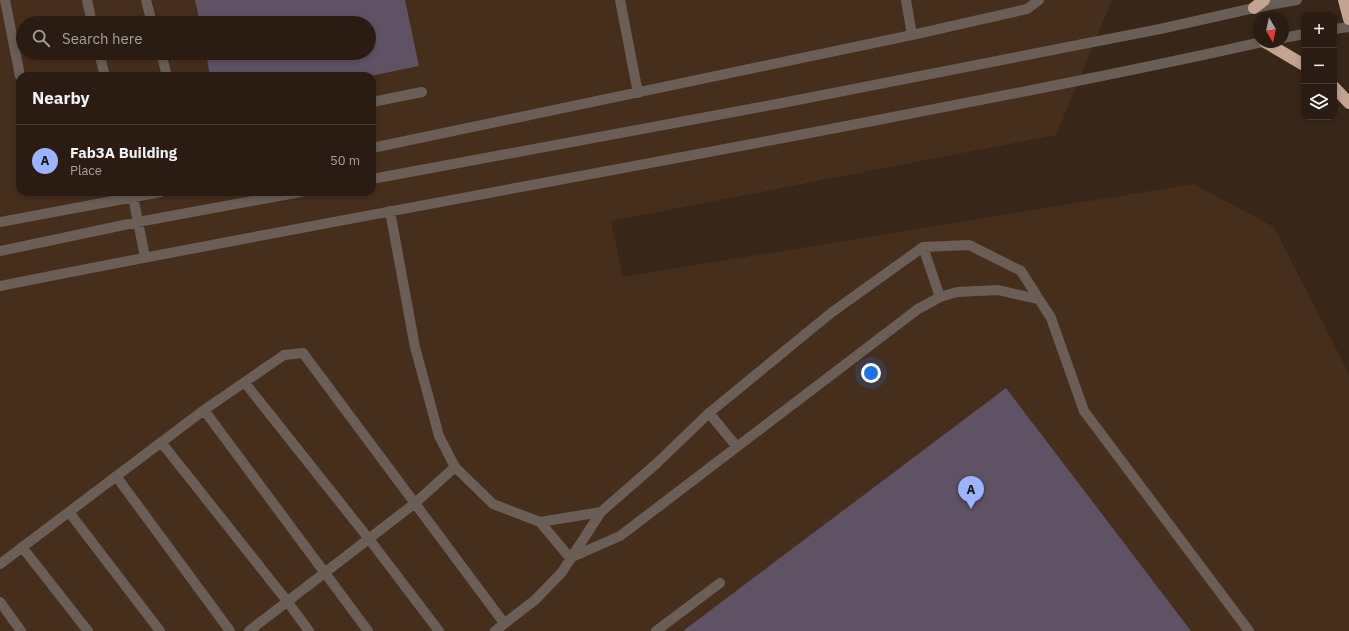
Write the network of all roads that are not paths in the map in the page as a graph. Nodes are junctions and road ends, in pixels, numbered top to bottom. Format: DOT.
graph roads {
  1 [pos="5,0"];
  2 [pos="87,0"];
  3 [pos="146,0"];
  4 [pos="620,0"];
  5 [pos="906,0"];
  6 [pos="1039,0"];
  7 [pos="1297,0"];
  8 [pos="1344,0"];
  9 [pos="1259,4"];
  10 [pos="90,16"];
  11 [pos="150,16"];
  12 [pos="1349,19"];
  13 [pos="1349,27"];
  14 [pos="1337,29"];
  15 [pos="912,35"];
  16 [pos="1301,35"];
  17 [pos="1289,37"];
  18 [pos="1253,44"];
  19 [pos="1275,48"];
  20 [pos="16,56"];
  21 [pos="17,60"];
  22 [pos="101,60"];
  23 [pos="162,60"];
  24 [pos="1301,63"];
  25 [pos="19,72"];
  26 [pos="104,72"];
  27 [pos="166,72"];
  28 [pos="1337,90"];
  29 [pos="422,92"];
  30 [pos="638,93"];
  31 [pos="376,101"];
  32 [pos="1349,104"];
  33 [pos="376,147"];
  34 [pos="376,178"];
  35 [pos="127,196"];
  36 [pos="132,196"];
  37 [pos="279,196"];
  38 [pos="390,211"];
  39 [pos="0,222"];
  40 [pos="138,222"];
  41 [pos="923,247"];
  42 [pos="0,251"];
  43 [pos="145,257"];
  44 [pos="0,286"];
  45 [pos="940,297"];
  46 [pos="1037,299"];
  47 [pos="245,383"];
  48 [pos="204,410"];
  49 [pos="708,413"];
  50 [pos="161,442"];
  51 [pos="737,447"];
  52 [pos="455,467"];
  53 [pos="116,476"];
  54 [pos="414,504"];
  55 [pos="69,512"];
  56 [pos="601,512"];
  57 [pos="540,522"];
  58 [pos="369,539"];
  59 [pos="22,547"];
  60 [pos="570,558"];
  61 [pos="0,564"];
  62 [pos="325,573"];
  63 [pos="720,583"];
  64 [pos="287,601"];
  65 [pos="0,602"];
  66 [pos="504,623"];
  67 [pos="21,631"];
  68 [pos="88,631"];
  69 [pos="160,631"];
  70 [pos="230,631"];
  71 [pos="249,631"];
  72 [pos="309,631"];
  73 [pos="368,631"];
  74 [pos="439,631"];
  75 [pos="495,631"];
  76 [pos="656,631"];
  77 [pos="1249,631"];
  1 -- 20 [label="street"];
  2 -- 10 [label="street"];
  3 -- 11 [label="street"];
  4 -- 30 [label="street"];
  5 -- 15 [label="street"];
  6 -- 15 [label="street"];
  7 -- 9 [label="street"];
  8 -- 12 [label="highway"];
  9 -- 34 [label="street"];
  13 -- 14 [label="street"];
  15 -- 30 [label="street"];
  16 -- 17 [label="street"];
  18 -- 38 [label="street"];
  19 -- 24 [label="highway"];
  21 -- 25 [label="street"];
  22 -- 26 [label="street"];
  23 -- 27 [label="street"];
  28 -- 32 [label="highway"];
  29 -- 31 [label="street"];
  30 -- 33 [label="street"];
  35 -- 39 [label="street"];
  36 -- 40 [label="street"];
  37 -- 40 [label="street"];
  38 -- 43 [label="street"];
  38 -- 52 [label="street"];
  40 -- 42 [label="street"];
  40 -- 43 [label="street"];
  41 -- 45 [label="street"];
  41 -- 46 [label="street"];
  41 -- 49 [label="street"];
  43 -- 44 [label="street"];
  45 -- 46 [label="street"];
  45 -- 51 [label="street"];
  46 -- 77 [label="street"];
  47 -- 48 [label="street"];
  47 -- 54 [label="street"];
  47 -- 58 [label="street"];
  48 -- 50 [label="street"];
  48 -- 62 [label="street"];
  49 -- 51 [label="street"];
  49 -- 56 [label="street"];
  50 -- 53 [label="street"];
  50 -- 64 [label="street"];
  51 -- 60 [label="street"];
  52 -- 54 [label="street"];
  52 -- 57 [label="street"];
  53 -- 55 [label="street"];
  53 -- 70 [label="street"];
  54 -- 58 [label="street"];
  54 -- 66 [label="street"];
  55 -- 59 [label="street"];
  55 -- 69 [label="street"];
  56 -- 57 [label="street"];
  56 -- 60 [label="street"];
  57 -- 60 [label="street"];
  58 -- 62 [label="street"];
  58 -- 74 [label="street"];
  59 -- 61 [label="street"];
  59 -- 68 [label="street"];
  60 -- 66 [label="street"];
  62 -- 64 [label="street"];
  62 -- 73 [label="street"];
  63 -- 76 [label="street"];
  64 -- 71 [label="street"];
  64 -- 72 [label="street"];
  65 -- 67 [label="street"];
  66 -- 75 [label="street"];
}
